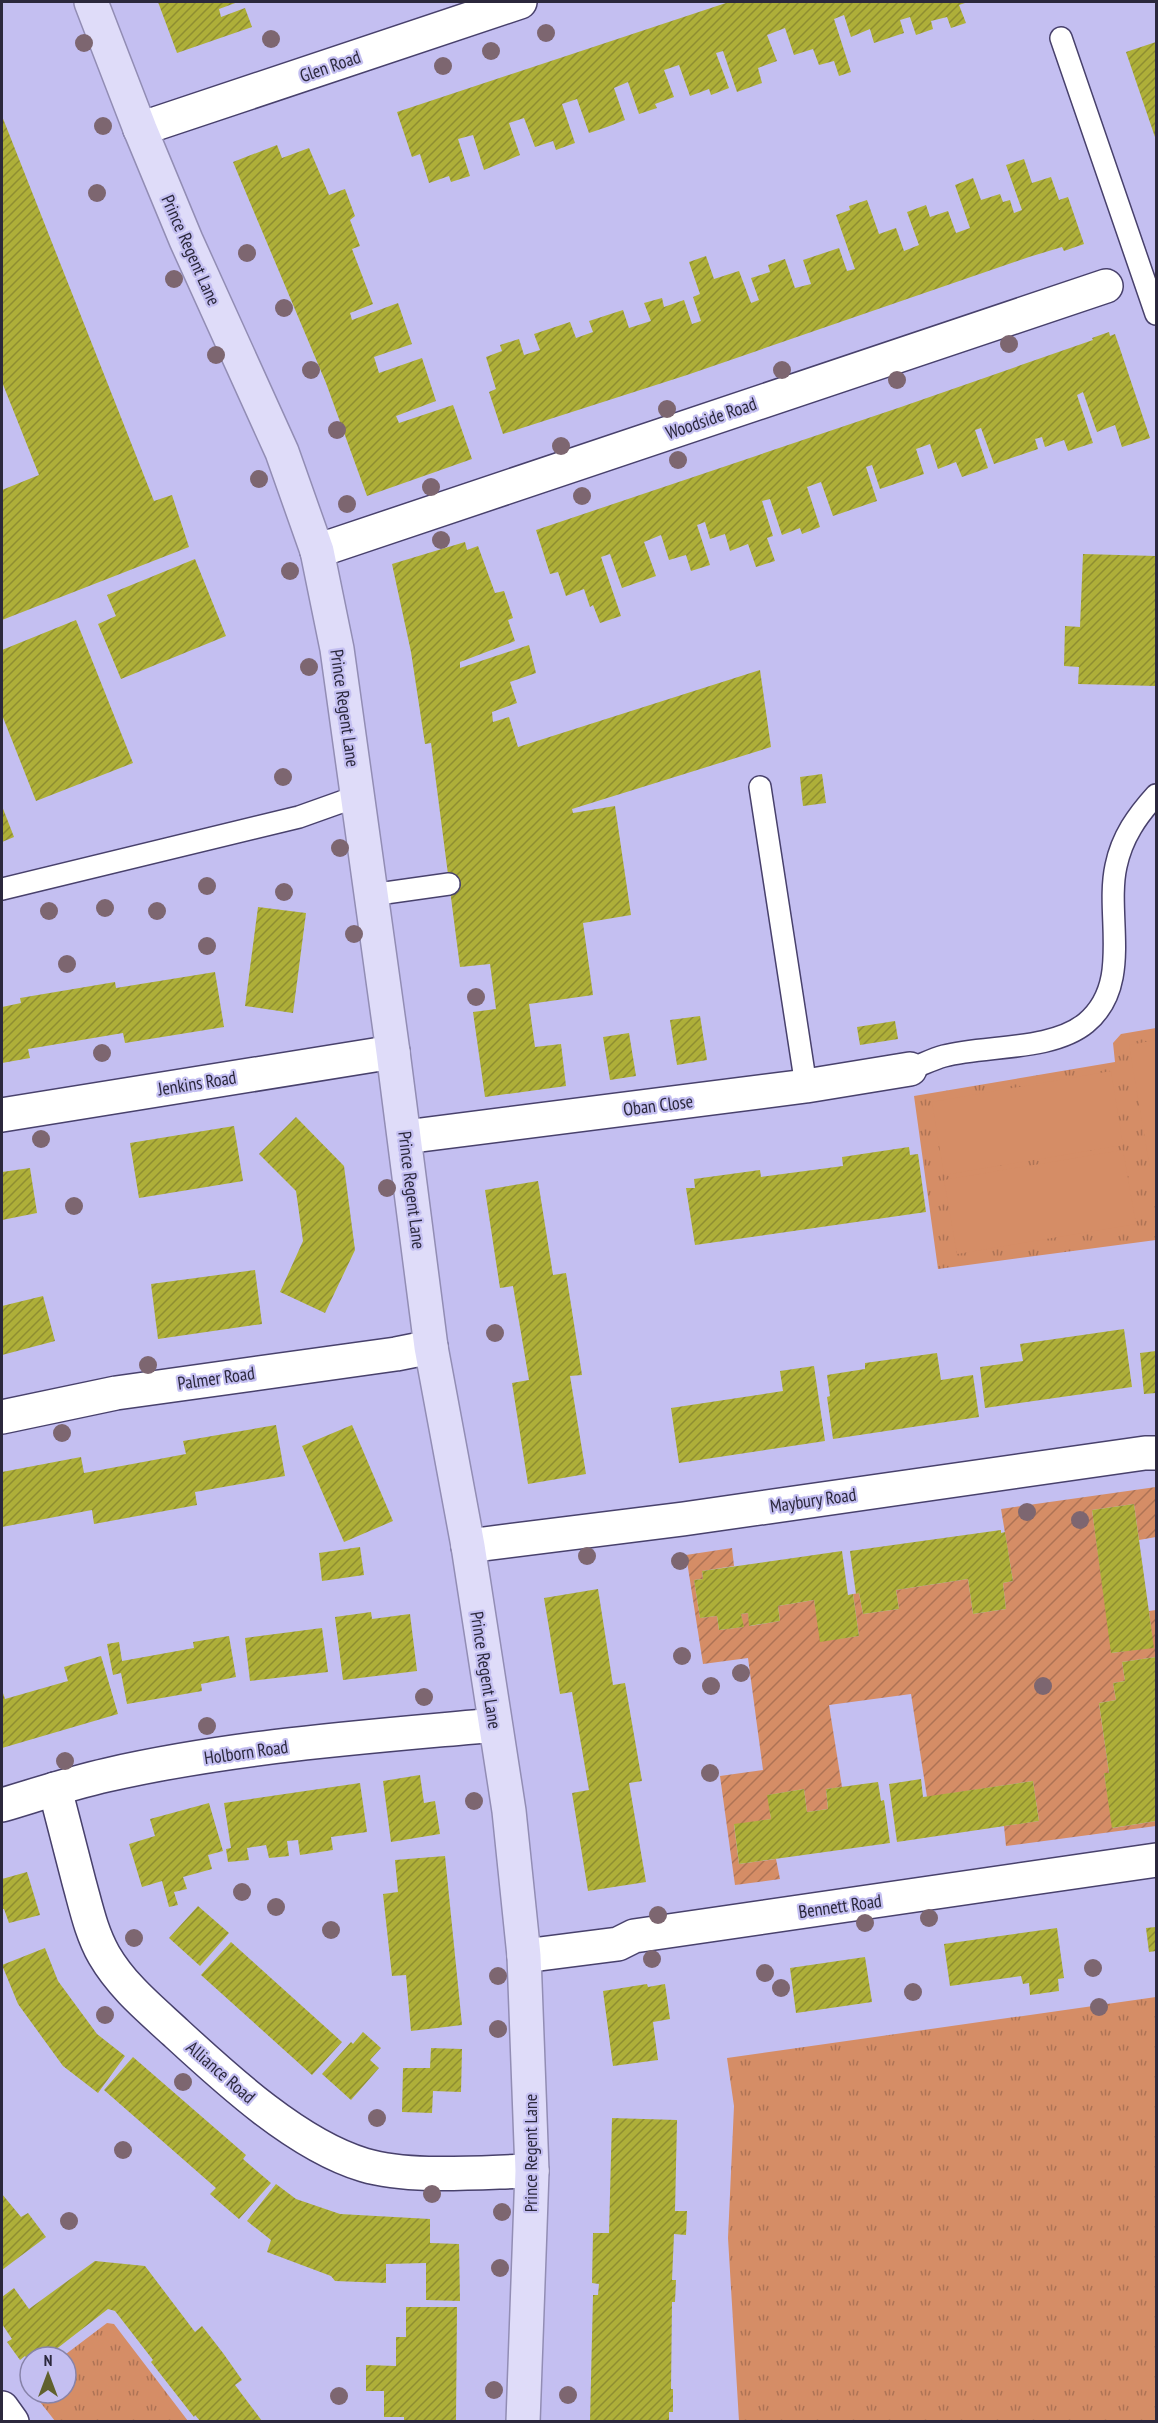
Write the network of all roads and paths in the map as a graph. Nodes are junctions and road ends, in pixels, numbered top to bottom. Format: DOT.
graph roads {
  1 [pos="91,2"];
  2 [pos="500,5"];
  3 [pos="1061,38"];
  4 [pos="140,129"];
  5 [pos="1142,274"];
  6 [pos="1106,286"];
  7 [pos="1156,314"];
  8 [pos="317,551"];
  9 [pos="760,787"];
  10 [pos="1156,795"];
  11 [pos="358,796"];
  12 [pos="449,884"];
  13 [pos="2,889"];
  14 [pos="372,896"];
  15 [pos="393,1052"];
  16 [pos="910,1069"];
  17 [pos="806,1086"];
  18 [pos="2,1115"];
  19 [pos="405,1137"];
  20 [pos="431,1347"];
  21 [pos="2,1417"];
  22 [pos="1156,1453"];
  23 [pos="468,1546"];
  24 [pos="495,1725"];
  25 [pos="55,1789"];
  26 [pos="2,1805"];
  27 [pos="1156,1860"];
  28 [pos="524,1956"];
  29 [pos="532,2171"];
  30 [pos="2,2408"];
  31 [pos="12,2421"];
  32 [pos="523,2421"];
  1 -- 4 [label="main road, Prince Regent Lane"];
  2 -- 4 [label="street, Glen Road"];
  3 -- 5 [label="lane"];
  4 -- 8 [label="main road, Prince Regent Lane"];
  5 -- 6 [label="lane"];
  5 -- 7 [label="lane"];
  6 -- 8 [label="street, Woodside Road"];
  8 -- 11 [label="main road, Prince Regent Lane"];
  9 -- 17 [label="lane"];
  10 -- 16 [label="lane"];
  11 -- 13 [label="lane"];
  11 -- 14 [label="main road, Prince Regent Lane"];
  12 -- 14 [label="lane"];
  14 -- 15 [label="main road, Prince Regent Lane"];
  15 -- 18 [label="street, Jenkins Road"];
  15 -- 19 [label="main road, Prince Regent Lane"];
  16 -- 17 [label="street, Oban Close"];
  17 -- 19 [label="street, Oban Close"];
  19 -- 20 [label="main road, Prince Regent Lane"];
  20 -- 21 [label="street, Palmer Road"];
  20 -- 23 [label="main road, Prince Regent Lane"];
  22 -- 23 [label="street, Maybury Road"];
  23 -- 24 [label="main road, Prince Regent Lane"];
  24 -- 25 [label="street, Holborn Road"];
  24 -- 28 [label="main road, Prince Regent Lane"];
  25 -- 26 [label="street, Holborn Road"];
  25 -- 29 [label="street, Alliance Road"];
  27 -- 28 [label="street, Bennett Road"];
  28 -- 29 [label="main road, Prince Regent Lane"];
  29 -- 32 [label="main road, Prince Regent Lane"];
  30 -- 31 [label="street"];
}
